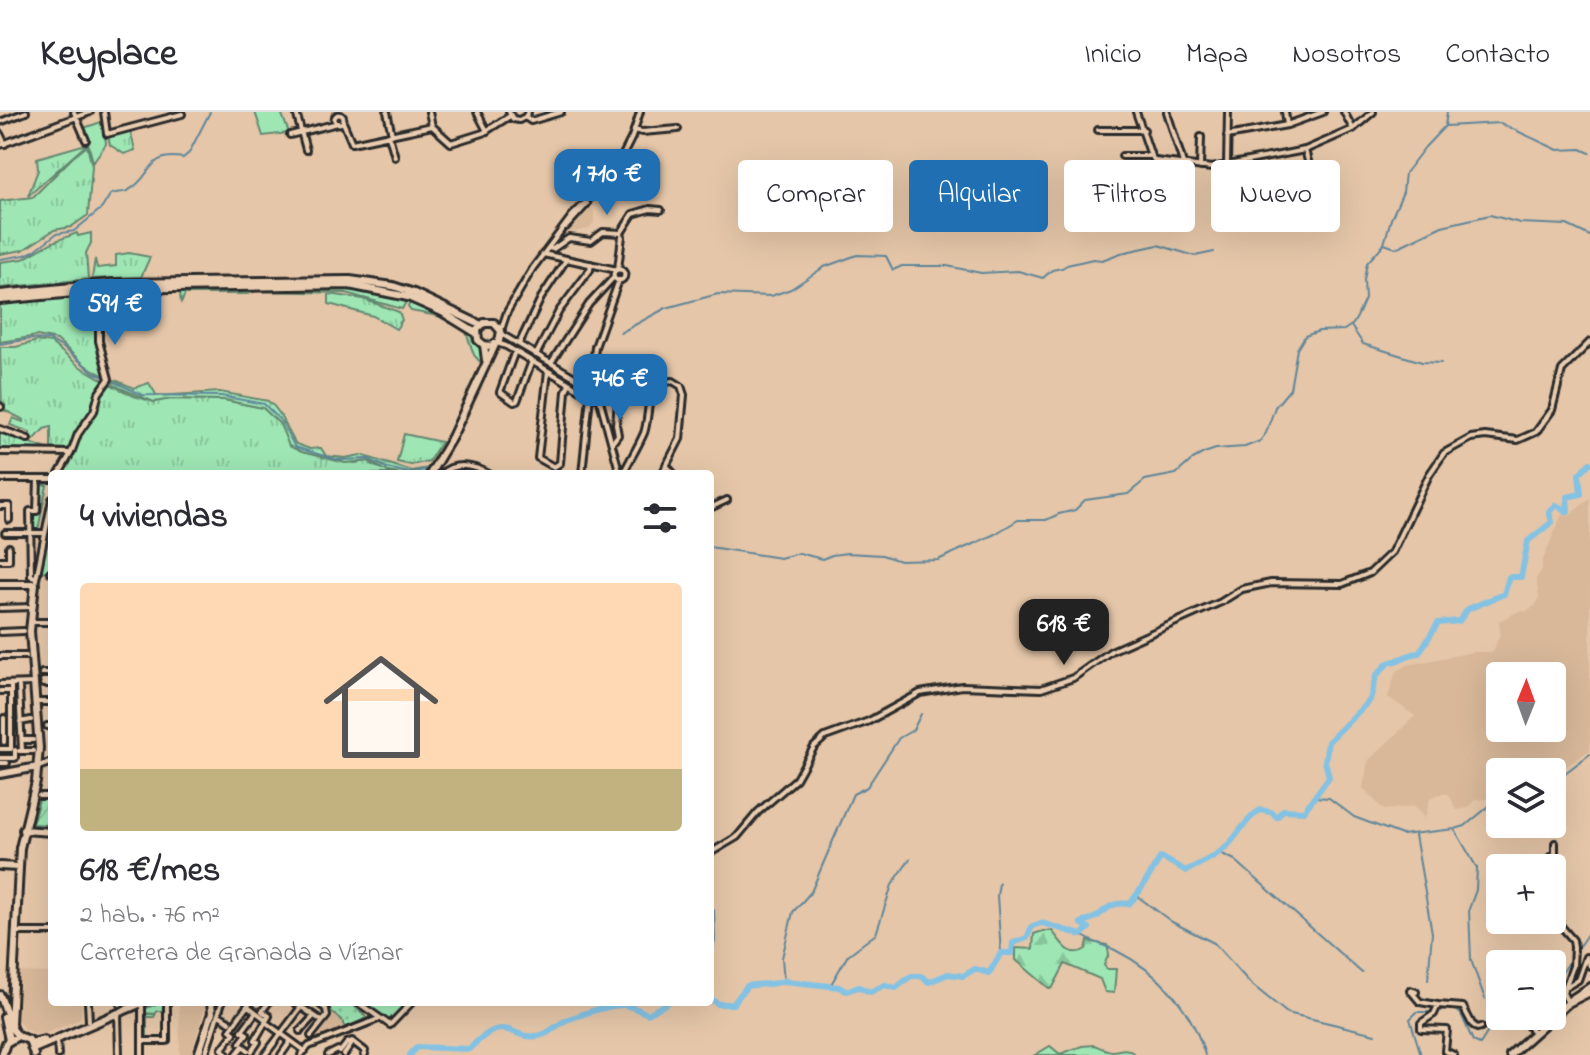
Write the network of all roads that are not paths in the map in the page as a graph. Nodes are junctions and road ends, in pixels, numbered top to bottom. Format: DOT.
graph roads {
  1 [pos="26,112"];
  2 [pos="90,112"];
  3 [pos="106,112"];
  4 [pos="296,112"];
  5 [pos="387,112"];
  6 [pos="429,112"];
  7 [pos="477,112"];
  8 [pos="561,112"];
  9 [pos="1138,112"];
  10 [pos="1167,112"];
  11 [pos="1228,112"];
  12 [pos="1285,112"];
  13 [pos="1323,112"];
  14 [pos="1344,112"];
  15 [pos="1373,112"];
  16 [pos="338,113"];
  17 [pos="14,114"];
  18 [pos="182,114"];
  19 [pos="509,114"];
  20 [pos="526,114"];
  21 [pos="638,114"];
  22 [pos="75,115"];
  23 [pos="0,122"];
  24 [pos="341,123"];
  25 [pos="1287,125"];
  26 [pos="432,126"];
  27 [pos="678,129"];
  28 [pos="1353,129"];
  29 [pos="634,130"];
  30 [pos="1098,130"];
  31 [pos="303,131"];
  32 [pos="488,131"];
  33 [pos="1143,131"];
  34 [pos="0,134"];
  35 [pos="290,135"];
  36 [pos="391,135"];
  37 [pos="1227,136"];
  38 [pos="1201,137"];
  39 [pos="86,140"];
  40 [pos="2,145"];
  41 [pos="306,150"];
  42 [pos="1305,150"];
  43 [pos="1122,156"];
  44 [pos="1151,156"];
  45 [pos="395,157"];
  46 [pos="1154,160"];
  47 [pos="1182,160"];
  48 [pos="1227,160"];
  49 [pos="1253,160"];
  50 [pos="1308,160"];
  51 [pos="1195,166"];
  52 [pos="1211,166"];
  53 [pos="1200,167"];
  54 [pos="661,210"];
  55 [pos="622,236"];
  56 [pos="548,248"];
  57 [pos="543,254"];
  58 [pos="566,260"];
  59 [pos="591,264"];
  60 [pos="618,270"];
  61 [pos="616,278"];
  62 [pos="0,297"];
  63 [pos="507,312"];
  64 [pos="99,314"];
  65 [pos="491,322"];
  66 [pos="481,325"];
  67 [pos="501,332"];
  68 [pos="476,333"];
  69 [pos="510,339"];
  70 [pos="1590,342"];
  71 [pos="496,344"];
  72 [pos="519,344"];
  73 [pos="484,345"];
  74 [pos="506,346"];
  75 [pos="515,351"];
  76 [pos="536,355"];
  77 [pos="532,361"];
  78 [pos="551,363"];
  79 [pos="485,364"];
  80 [pos="621,369"];
  81 [pos="547,370"];
  82 [pos="569,384"];
  83 [pos="590,391"];
  84 [pos="0,429"];
  85 [pos="28,439"];
  86 [pos="612,444"];
  87 [pos="0,452"];
  88 [pos="71,453"];
  89 [pos="666,465"];
  90 [pos="61,470"];
  91 [pos="432,470"];
  92 [pos="448,470"];
  93 [pos="480,470"];
  94 [pos="582,470"];
  95 [pos="620,470"];
  96 [pos="623,470"];
  97 [pos="664,470"];
  98 [pos="670,470"];
  99 [pos="0,479"];
  100 [pos="38,479"];
  101 [pos="48,479"];
  102 [pos="727,500"];
  103 [pos="0,506"];
  104 [pos="714,506"];
  105 [pos="48,516"];
  106 [pos="9,520"];
  107 [pos="5,533"];
  108 [pos="30,533"];
  109 [pos="44,533"];
  110 [pos="9,547"];
  111 [pos="0,560"];
  112 [pos="36,581"];
  113 [pos="0,584"];
  114 [pos="32,607"];
  115 [pos="0,608"];
  116 [pos="30,622"];
  117 [pos="48,622"];
  118 [pos="24,631"];
  119 [pos="0,632"];
  120 [pos="0,656"];
  121 [pos="26,656"];
  122 [pos="42,673"];
  123 [pos="48,673"];
  124 [pos="48,682"];
  125 [pos="40,683"];
  126 [pos="0,684"];
  127 [pos="11,684"];
  128 [pos="19,687"];
  129 [pos="0,691"];
  130 [pos="9,691"];
  131 [pos="37,702"];
  132 [pos="48,702"];
  133 [pos="4,719"];
  134 [pos="31,720"];
  135 [pos="20,722"];
  136 [pos="22,740"];
  137 [pos="33,740"];
  138 [pos="11,747"];
  139 [pos="0,749"];
  140 [pos="33,751"];
  141 [pos="0,760"];
  142 [pos="48,763"];
  143 [pos="38,767"];
  144 [pos="0,774"];
  145 [pos="39,796"];
  146 [pos="48,796"];
  147 [pos="23,830"];
  148 [pos="48,832"];
  149 [pos="1555,843"];
  150 [pos="714,851"];
  151 [pos="1554,854"];
  152 [pos="0,866"];
  153 [pos="18,867"];
  154 [pos="15,932"];
  155 [pos="48,932"];
  156 [pos="1566,932"];
  157 [pos="1589,961"];
  158 [pos="1566,985"];
  159 [pos="1566,987"];
  160 [pos="1590,989"];
  161 [pos="11,991"];
  162 [pos="1416,992"];
  163 [pos="0,995"];
  164 [pos="1566,998"];
  165 [pos="1568,1002"];
  166 [pos="1438,1005"];
  167 [pos="88,1006"];
  168 [pos="126,1006"];
  169 [pos="134,1006"];
  170 [pos="143,1006"];
  171 [pos="167,1006"];
  172 [pos="211,1006"];
  173 [pos="221,1006"];
  174 [pos="247,1006"];
  175 [pos="251,1006"];
  176 [pos="266,1006"];
  177 [pos="322,1006"];
  178 [pos="362,1006"];
  179 [pos="408,1006"];
  180 [pos="301,1007"];
  181 [pos="2,1008"];
  182 [pos="256,1012"];
  183 [pos="118,1013"];
  184 [pos="371,1013"];
  185 [pos="219,1015"];
  186 [pos="313,1017"];
  187 [pos="378,1019"];
  188 [pos="89,1021"];
  189 [pos="236,1021"];
  190 [pos="266,1021"];
  191 [pos="323,1021"];
  192 [pos="230,1022"];
  193 [pos="368,1023"];
  194 [pos="11,1024"];
  195 [pos="1481,1027"];
  196 [pos="245,1028"];
  197 [pos="1532,1030"];
  198 [pos="281,1033"];
  199 [pos="1536,1034"];
  200 [pos="18,1036"];
  201 [pos="311,1036"];
  202 [pos="56,1039"];
  203 [pos="9,1040"];
  204 [pos="142,1041"];
  205 [pos="350,1042"];
  206 [pos="240,1043"];
  207 [pos="33,1049"];
  208 [pos="252,1051"];
  209 [pos="303,1053"];
  210 [pos="365,1053"];
  211 [pos="2,1055"];
  212 [pos="58,1055"];
  213 [pos="119,1055"];
  214 [pos="142,1055"];
  215 [pos="198,1055"];
  216 [pos="205,1055"];
  217 [pos="224,1055"];
  218 [pos="236,1055"];
  219 [pos="245,1055"];
  220 [pos="265,1055"];
  221 [pos="281,1055"];
  222 [pos="328,1055"];
  223 [pos="344,1055"];
  224 [pos="1454,1055"];
  225 [pos="1510,1055"];
  1 -- 17 [label="street"];
  2 -- 22 [label="street"];
  3 -- 18 [label="street"];
  4 -- 31 [label="street"];
  5 -- 36 [label="street"];
  6 -- 26 [label="street"];
  7 -- 32 [label="street"];
  8 -- 20 [label="street"];
  9 -- 33 [label="street"];
  10 -- 47 [label="street"];
  11 -- 37 [label="street"];
  12 -- 25 [label="street"];
  13 -- 25 [label="street"];
  14 -- 28 [label="street"];
  15 -- 28 [label="street"];
  16 -- 24 [label="street"];
  17 -- 23 [label="street"];
  19 -- 20 [label="street"];
  19 -- 32 [label="street"];
  21 -- 29 [label="street"];
  22 -- 39 [label="street"];
  22 -- 40 [label="street"];
  24 -- 31 [label="street"];
  24 -- 36 [label="street"];
  25 -- 37 [label="street"];
  26 -- 32 [label="street"];
  26 -- 36 [label="street"];
  27 -- 29 [label="street"];
  28 -- 42 [label="street"];
  29 -- 56 [label="street"];
  30 -- 33 [label="street"];
  31 -- 35 [label="street"];
  31 -- 41 [label="street"];
  33 -- 44 [label="street"];
  34 -- 40 [label="street"];
  36 -- 45 [label="street"];
  37 -- 48 [label="street"];
  38 -- 53 [label="street"];
  42 -- 49 [label="street"];
  42 -- 50 [label="street"];
  43 -- 44 [label="street"];
  44 -- 46 [label="street"];
  51 -- 53 [label="street"];
  52 -- 53 [label="street"];
  54 -- 56 [label="street"];
  55 -- 60 [label="street"];
  56 -- 57 [label="street"];
  57 -- 58 [label="street"];
  57 -- 63 [label="street"];
  58 -- 59 [label="street"];
  58 -- 72 [label="street"];
  59 -- 60 [label="street"];
  59 -- 76 [label="street"];
  60 -- 61 [label="street"];
  60 -- 61 [label="street"];
  61 -- 78 [label="street"];
  61 -- 83 [label="street"];
  62 -- 66 [label="main road"];
  62 -- 68 [label="main road"];
  63 -- 65 [label="street"];
  63 -- 67 [label="street"];
  64 -- 88 [label="street"];
  65 -- 66 [label="main road"];
  65 -- 67 [label="main road"];
  66 -- 68 [label="main road"];
  67 -- 69 [label="street"];
  67 -- 71 [label="main road"];
  68 -- 73 [label="main road"];
  69 -- 72 [label="street"];
  69 -- 74 [label="street"];
  70 -- 150 [label="street"];
  71 -- 73 [label="main road"];
  71 -- 74 [label="street"];
  71 -- 79 [label="main road"];
  72 -- 76 [label="street"];
  73 -- 79 [label="main road"];
  74 -- 75 [label="street"];
  75 -- 77 [label="street"];
  75 -- 77 [label="street"];
  76 -- 78 [label="street"];
  77 -- 81 [label="street"];
  78 -- 81 [label="street"];
  78 -- 83 [label="street"];
  79 -- 91 [label="main road"];
  80 -- 86 [label="street"];
  81 -- 82 [label="street"];
  81 -- 82 [label="street"];
  82 -- 83 [label="street"];
  83 -- 86 [label="street"];
  83 -- 94 [label="street"];
  84 -- 85 [label="street"];
  86 -- 95 [label="street"];
  87 -- 88 [label="street"];
  88 -- 90 [label="street"];
  89 -- 96 [label="street"];
  89 -- 97 [label="street"];
  89 -- 98 [label="street"];
  92 -- 93 [label="street"];
  99 -- 100 [label="street"];
  100 -- 101 [label="street"];
  100 -- 108 [label="street"];
  102 -- 104 [label="street"];
  103 -- 106 [label="street"];
  105 -- 109 [label="street"];
  107 -- 108 [label="street"];
  108 -- 109 [label="street"];
  108 -- 112 [label="street"];
  109 -- 112 [label="street"];
  110 -- 111 [label="street"];
  112 -- 113 [label="main road"];
  112 -- 114 [label="main road"];
  114 -- 115 [label="street"];
  114 -- 116 [label="main road"];
  116 -- 117 [label="street"];
  116 -- 125 [label="main road"];
  118 -- 119 [label="street"];
  120 -- 121 [label="street"];
  122 -- 123 [label="street"];
  124 -- 125 [label="street"];
  125 -- 127 [label="street"];
  125 -- 131 [label="main road"];
  126 -- 127 [label="street"];
  127 -- 138 [label="street"];
  128 -- 135 [label="street"];
  129 -- 130 [label="street"];
  131 -- 132 [label="street"];
  131 -- 143 [label="main road"];
  133 -- 138 [label="street"];
  134 -- 135 [label="street"];
  135 -- 136 [label="street"];
  136 -- 137 [label="street"];
  136 -- 138 [label="street"];
  138 -- 139 [label="street"];
  138 -- 140 [label="street"];
  138 -- 141 [label="street"];
  142 -- 143 [label="street"];
  143 -- 144 [label="main road"];
  143 -- 147 [label="main road"];
  145 -- 146 [label="street"];
  147 -- 148 [label="main road"];
  147 -- 153 [label="main road"];
  149 -- 151 [label="street"];
  152 -- 153 [label="main road"];
  153 -- 154 [label="main road"];
  154 -- 155 [label="street"];
  154 -- 161 [label="main road"];
  156 -- 158 [label="street"];
  157 -- 159 [label="street"];
  160 -- 165 [label="main road"];
  161 -- 163 [label="main road"];
  161 -- 181 [label="main road"];
  161 -- 194 [label="main road"];
  162 -- 166 [label="street"];
  163 -- 181 [label="main road"];
  164 -- 165 [label="street"];
  165 -- 199 [label="main road"];
  166 -- 195 [label="street"];
  166 -- 224 [label="street"];
  167 -- 188 [label="street"];
  168 -- 188 [label="main road"];
  169 -- 183 [label="main road"];
  170 -- 204 [label="street"];
  171 -- 204 [label="street"];
  172 -- 215 [label="main road"];
  173 -- 216 [label="street"];
  174 -- 189 [label="street"];
  175 -- 182 [label="street"];
  176 -- 190 [label="street"];
  177 -- 191 [label="street"];
  178 -- 184 [label="street"];
  179 -- 187 [label="street"];
  180 -- 191 [label="street"];
  180 -- 198 [label="street"];
  181 -- 194 [label="main road"];
  181 -- 203 [label="main road"];
  182 -- 190 [label="street"];
  182 -- 196 [label="street"];
  183 -- 202 [label="main road"];
  183 -- 213 [label="street"];
  184 -- 187 [label="street"];
  184 -- 193 [label="street"];
  185 -- 192 [label="street"];
  186 -- 221 [label="street"];
  187 -- 193 [label="street"];
  188 -- 207 [label="main road"];
  189 -- 196 [label="street"];
  189 -- 217 [label="street"];
  190 -- 198 [label="street"];
  190 -- 208 [label="street"];
  191 -- 201 [label="street"];
  193 -- 209 [label="street"];
  194 -- 200 [label="main road"];
  196 -- 206 [label="street"];
  197 -- 199 [label="street"];
  198 -- 209 [label="street"];
  198 -- 220 [label="street"];
  199 -- 225 [label="main road"];
  200 -- 203 [label="main road"];
  200 -- 207 [label="main road"];
  202 -- 207 [label="main road"];
  202 -- 212 [label="street"];
  203 -- 211 [label="main road"];
  204 -- 214 [label="street"];
  205 -- 210 [label="street"];
  205 -- 222 [label="street"];
  205 -- 223 [label="street"];
  218 -- 219 [label="street"];
}
